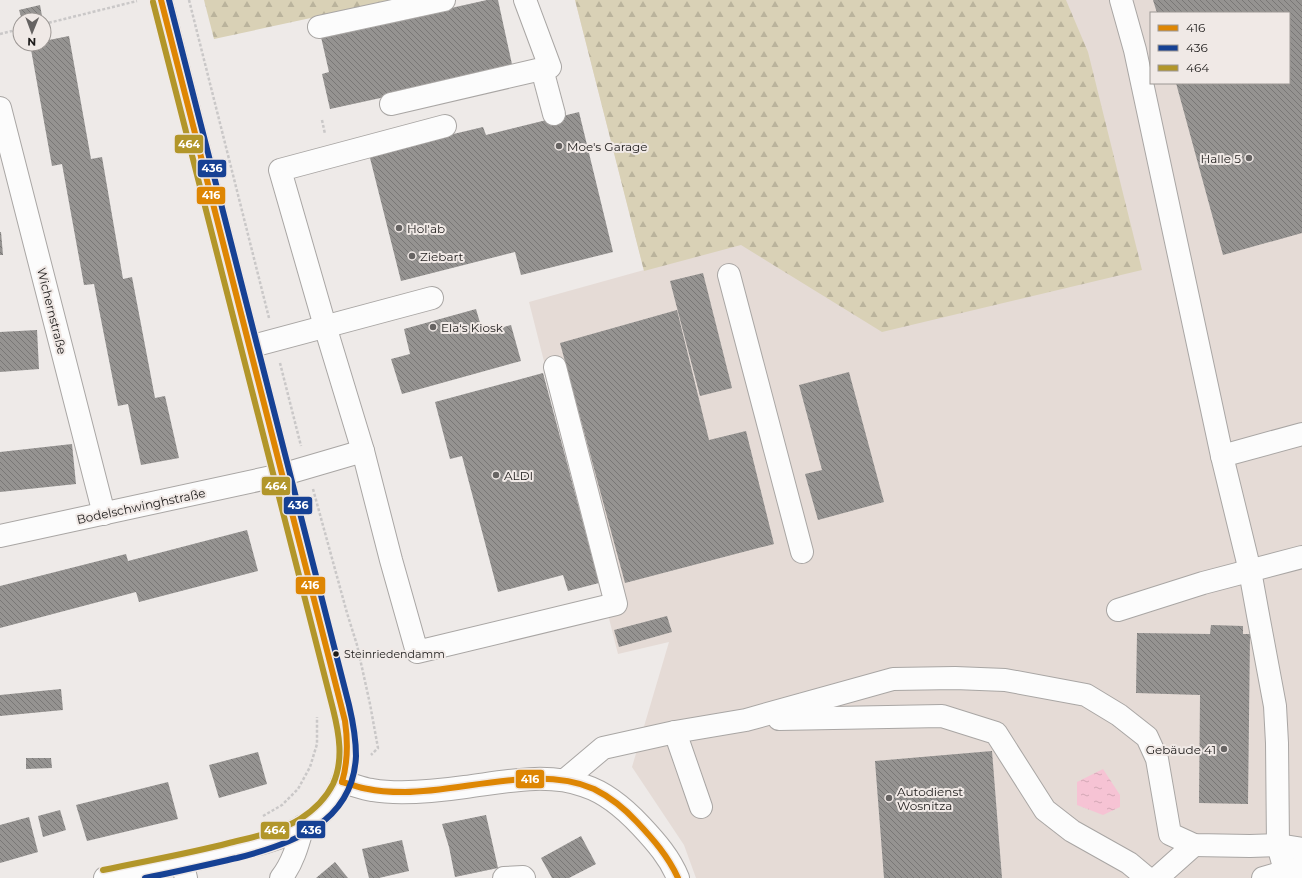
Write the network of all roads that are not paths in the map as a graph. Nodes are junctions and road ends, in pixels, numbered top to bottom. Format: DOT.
graph roads {
  1 [pos="147,0"];
  2 [pos="444,0"];
  3 [pos="525,0"];
  4 [pos="1121,0"];
  5 [pos="319,27"];
  6 [pos="542,69"];
  7 [pos="391,104"];
  8 [pos="0,108"];
  9 [pos="554,114"];
  10 [pos="445,126"];
  11 [pos="729,275"];
  12 [pos="432,298"];
  13 [pos="326,326"];
  14 [pos="249,347"];
  15 [pos="555,367"];
  16 [pos="1302,434"];
  17 [pos="363,451"];
  18 [pos="1222,456"];
  19 [pos="281,475"];
  20 [pos="104,514"];
  21 [pos="0,536"];
  22 [pos="802,552"];
  23 [pos="1302,557"];
  24 [pos="1250,571"];
  25 [pos="1118,610"];
  26 [pos="746,720"];
  27 [pos="675,732"];
  28 [pos="565,780"];
  29 [pos="342,782"];
  30 [pos="701,806"];
  31 [pos="303,826"];
  32 [pos="1170,834"];
  33 [pos="1194,845"];
  34 [pos="1278,845"];
  35 [pos="1302,848"];
  36 [pos="1129,863"];
  37 [pos="184,870"];
  38 [pos="1157,872"];
  39 [pos="1291,872"];
  40 [pos="105,878"];
  41 [pos="281,878"];
  42 [pos="504,878"];
  43 [pos="524,878"];
  44 [pos="678,878"];
  45 [pos="1147,878"];
  46 [pos="1263,878"];
  1 -- 14 [label="street"];
  2 -- 5 [label="street"];
  3 -- 6 [label="street"];
  4 -- 18 [label="street"];
  6 -- 7 [label="street"];
  6 -- 9 [label="street"];
  8 -- 20 [label="street, Wichernstraße"];
  10 -- 13 [label="street"];
  11 -- 22 [label="street"];
  12 -- 13 [label="street"];
  13 -- 14 [label="street"];
  13 -- 17 [label="street"];
  14 -- 19 [label="street"];
  15 -- 17 [label="street"];
  16 -- 18 [label="street"];
  17 -- 19 [label="street, Bodelschwinghstraße"];
  18 -- 24 [label="street"];
  19 -- 20 [label="street, Bodelschwinghstraße"];
  19 -- 29 [label="street"];
  20 -- 21 [label="street, Bodelschwinghstraße"];
  23 -- 24 [label="street"];
  24 -- 25 [label="street"];
  24 -- 34 [label="street"];
  26 -- 27 [label="street"];
  26 -- 32 [label="street"];
  26 -- 36 [label="street"];
  27 -- 28 [label="street"];
  27 -- 30 [label="street"];
  28 -- 29 [label="street"];
  28 -- 44 [label="street"];
  29 -- 31 [label="street"];
  31 -- 37 [label="street"];
  31 -- 41 [label="street"];
  32 -- 33 [label="street"];
  32 -- 38 [label="street"];
  33 -- 34 [label="street"];
  33 -- 38 [label="street"];
  34 -- 35 [label="street"];
  34 -- 39 [label="street"];
  36 -- 38 [label="street"];
  36 -- 45 [label="street"];
  37 -- 40 [label="street"];
  39 -- 46 [label="street"];
  42 -- 43 [label="street"];
}
